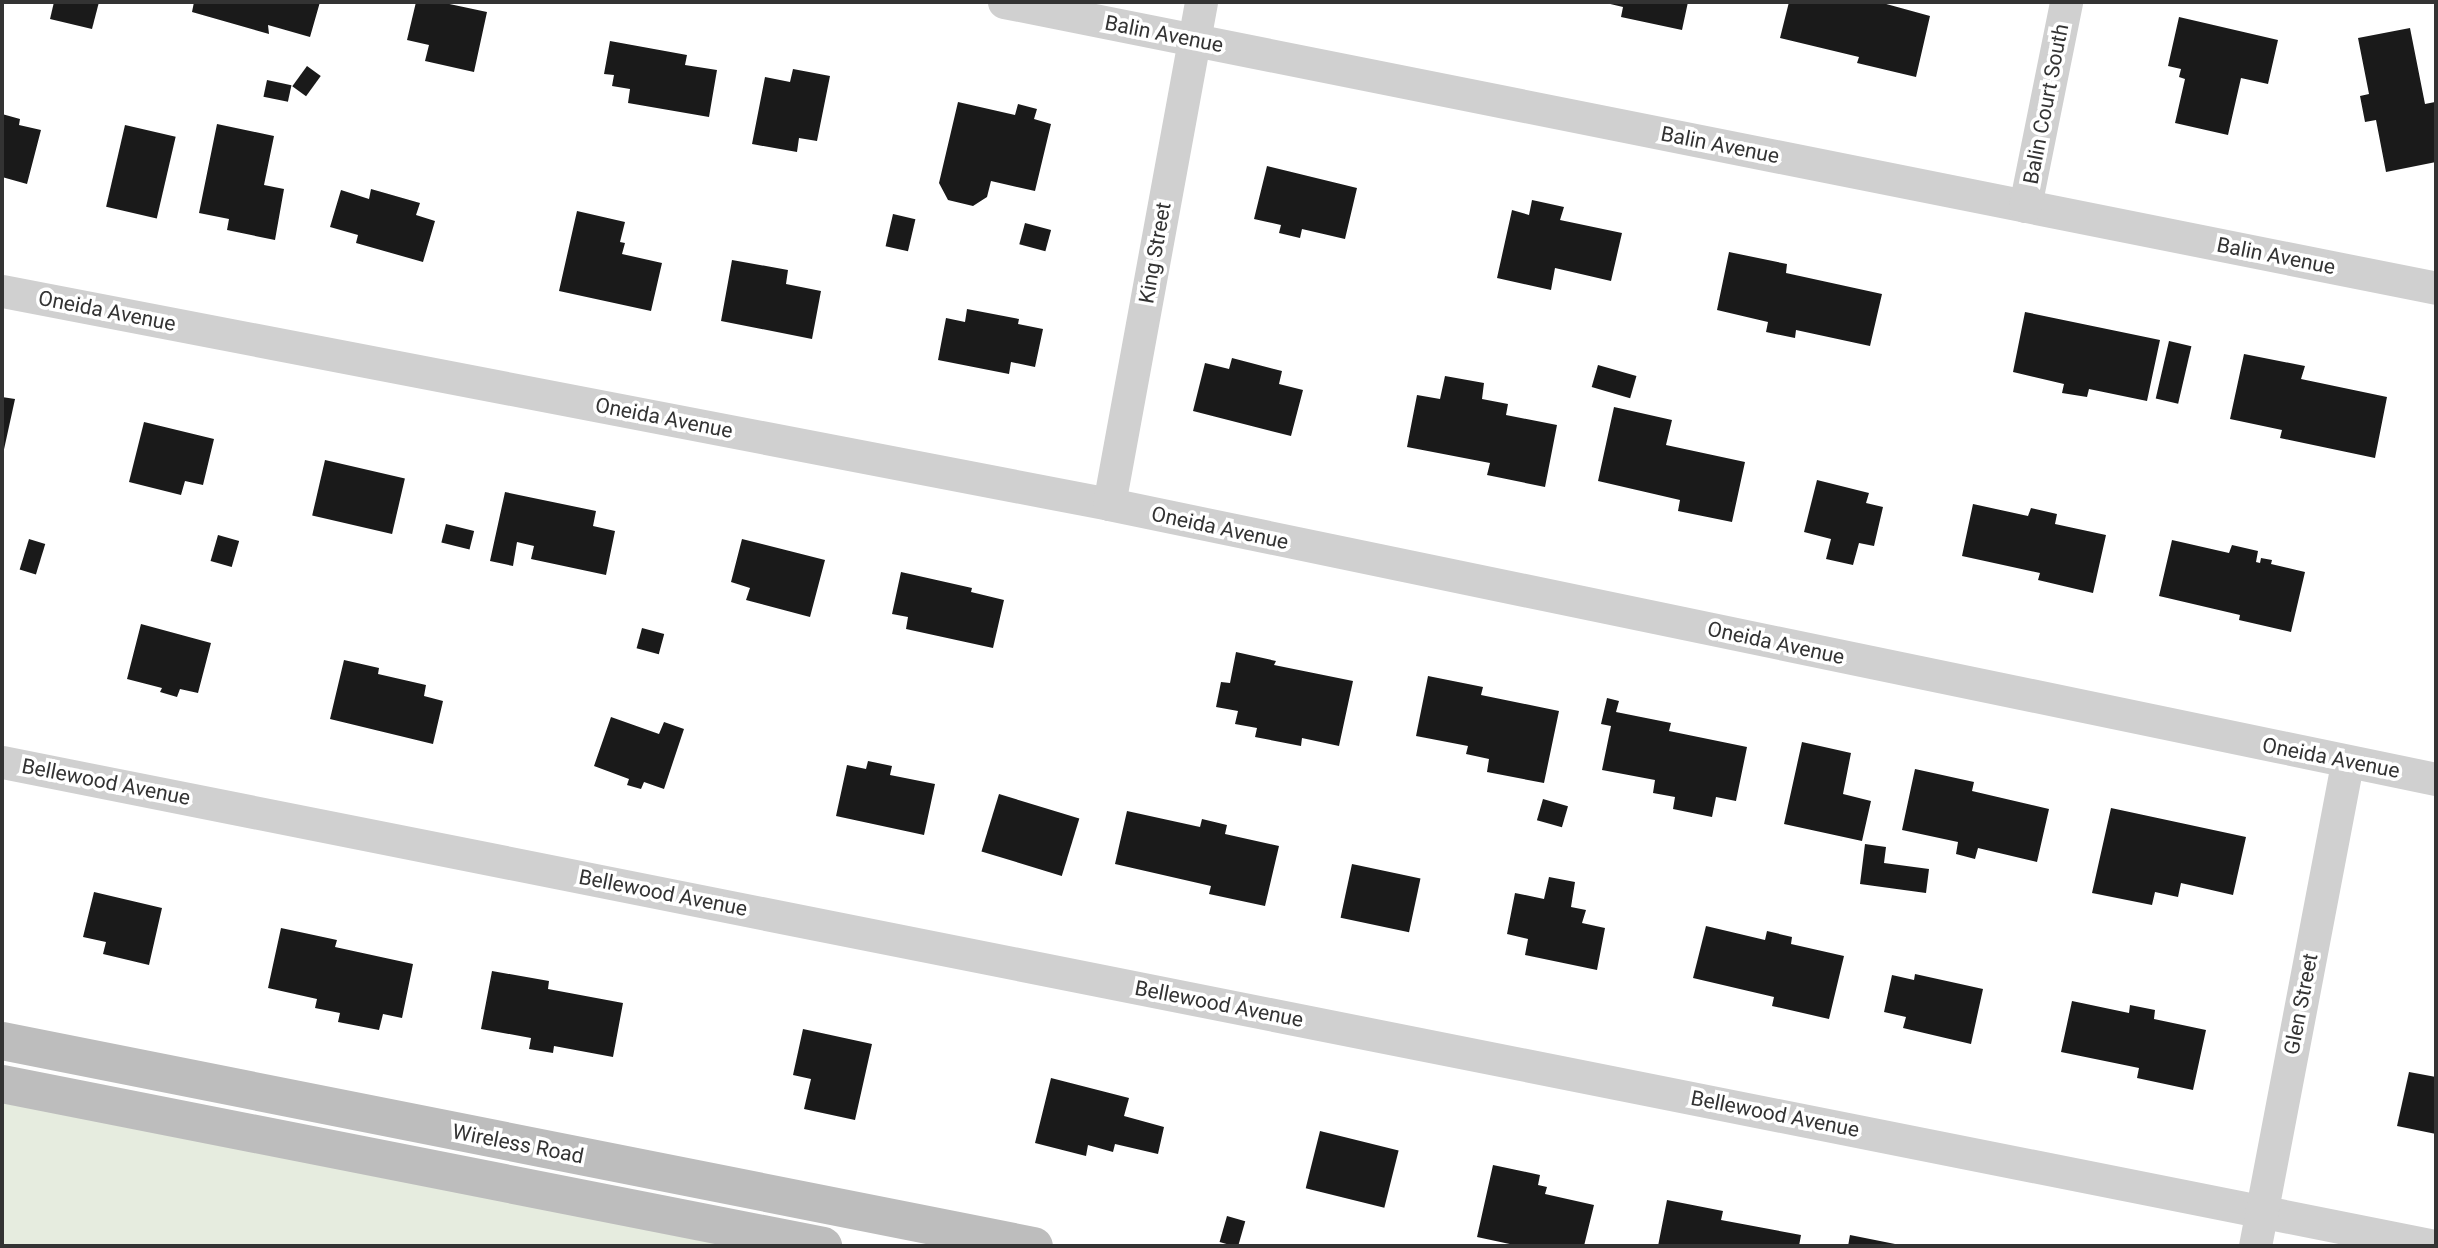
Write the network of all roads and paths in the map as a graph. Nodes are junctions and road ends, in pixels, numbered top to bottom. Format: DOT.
graph roads {
  1 [pos="1004,2"];
  2 [pos="1201,2"];
  3 [pos="2066,2"];
  4 [pos="1194,40"];
  5 [pos="2025,206"];
  6 [pos="2436,288"];
  7 [pos="2,290"];
  8 [pos="1109,504"];
  9 [pos="2,762"];
  10 [pos="2347,762"];
  11 [pos="2436,779"];
  12 [pos="2,1041"];
  13 [pos="2,1084"];
  14 [pos="2262,1211"];
  15 [pos="823,1246"];
  16 [pos="1034,1246"];
  17 [pos="2255,1246"];
  18 [pos="2435,1246"];
  1 -- 4 [label="street, Balin Avenue"];
  2 -- 4 [label="street, King Street"];
  3 -- 5 [label="street, Balin Court South"];
  4 -- 5 [label="street, Balin Avenue"];
  4 -- 8 [label="street, King Street"];
  5 -- 6 [label="street, Balin Avenue"];
  7 -- 8 [label="street, Oneida Avenue"];
  8 -- 10 [label="street, Oneida Avenue"];
  9 -- 14 [label="street, Bellewood Avenue"];
  10 -- 11 [label="street, Oneida Avenue"];
  10 -- 14 [label="street, Glen Street"];
  12 -- 16 [label="main road, Wireless Road"];
  13 -- 15 [label="main road, Wireless Road"];
  14 -- 17 [label="street, Glen Street"];
  14 -- 18 [label="street, Bellewood Avenue"];
}
